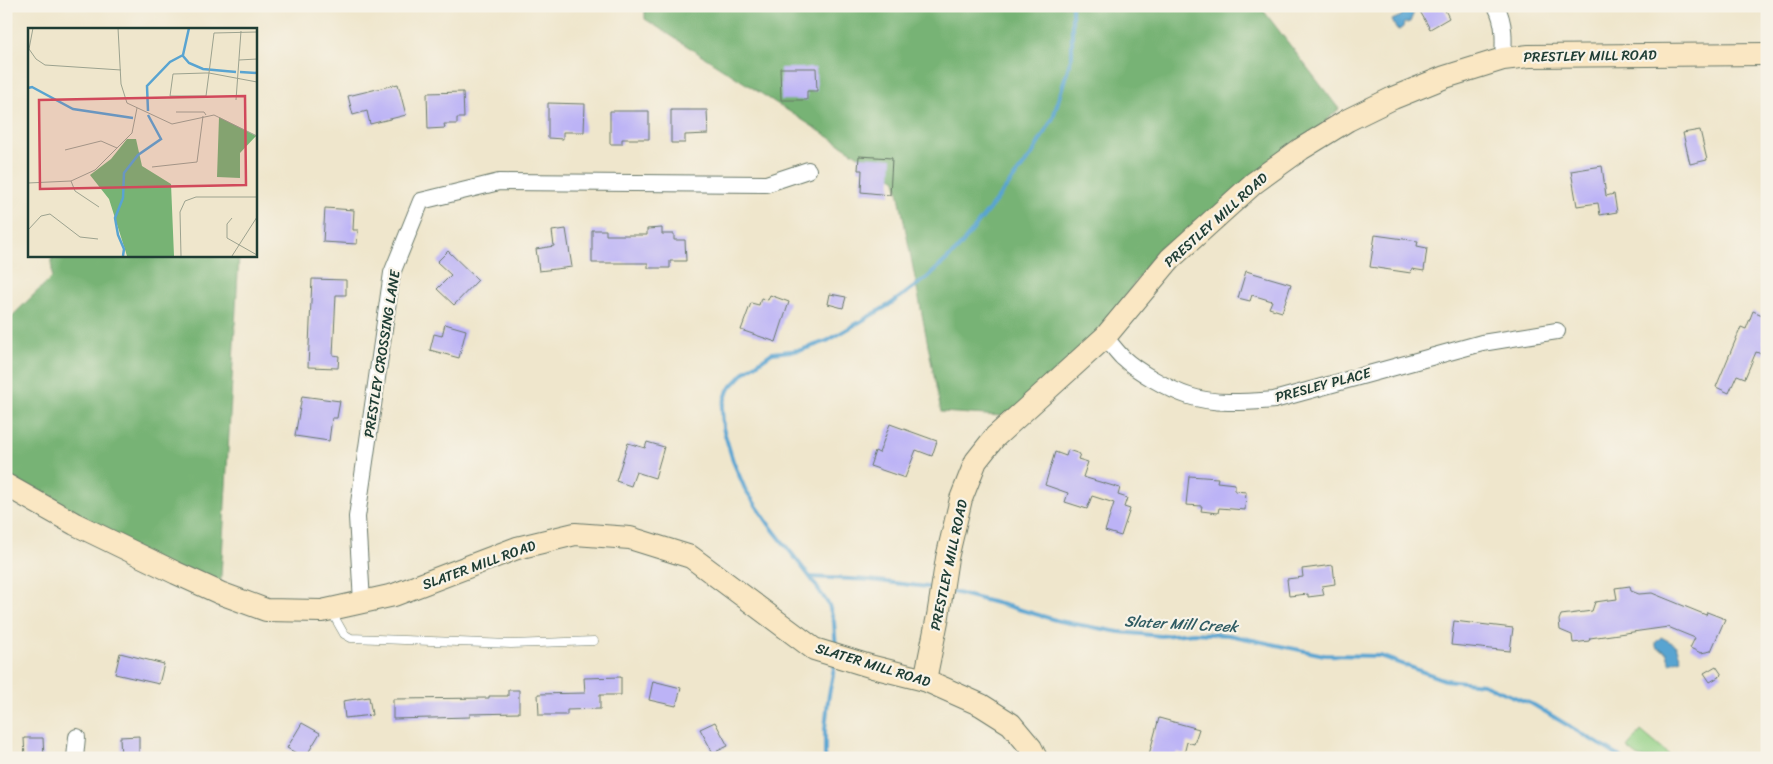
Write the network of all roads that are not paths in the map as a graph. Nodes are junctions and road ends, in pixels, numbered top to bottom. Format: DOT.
graph roads {
  1 [pos="1496,6"];
  2 [pos="1767,54"];
  3 [pos="1503,59"];
  4 [pos="808,170"];
  5 [pos="1557,330"];
  6 [pos="1105,338"];
  7 [pos="6,484"];
  8 [pos="362,602"];
  9 [pos="330,609"];
  10 [pos="594,641"];
  11 [pos="925,680"];
  12 [pos="77,737"];
  13 [pos="74,758"];
  14 [pos="1036,758"];
  1 -- 3 [label="street"];
  2 -- 3 [label="street, PRESTLEY MILL ROAD"];
  3 -- 6 [label="street, PRESTLEY MILL ROAD"];
  4 -- 8 [label="street, PRESTLEY CROSSING LANE"];
  5 -- 6 [label="street, PRESLEY PLACE"];
  6 -- 11 [label="street, PRESTLEY MILL ROAD"];
  7 -- 9 [label="street, SLATER MILL ROAD"];
  8 -- 9 [label="street, SLATER MILL ROAD"];
  8 -- 11 [label="street, SLATER MILL ROAD"];
  9 -- 10 [label="lane"];
  11 -- 14 [label="street, SLATER MILL ROAD"];
  12 -- 13 [label="street"];
}
